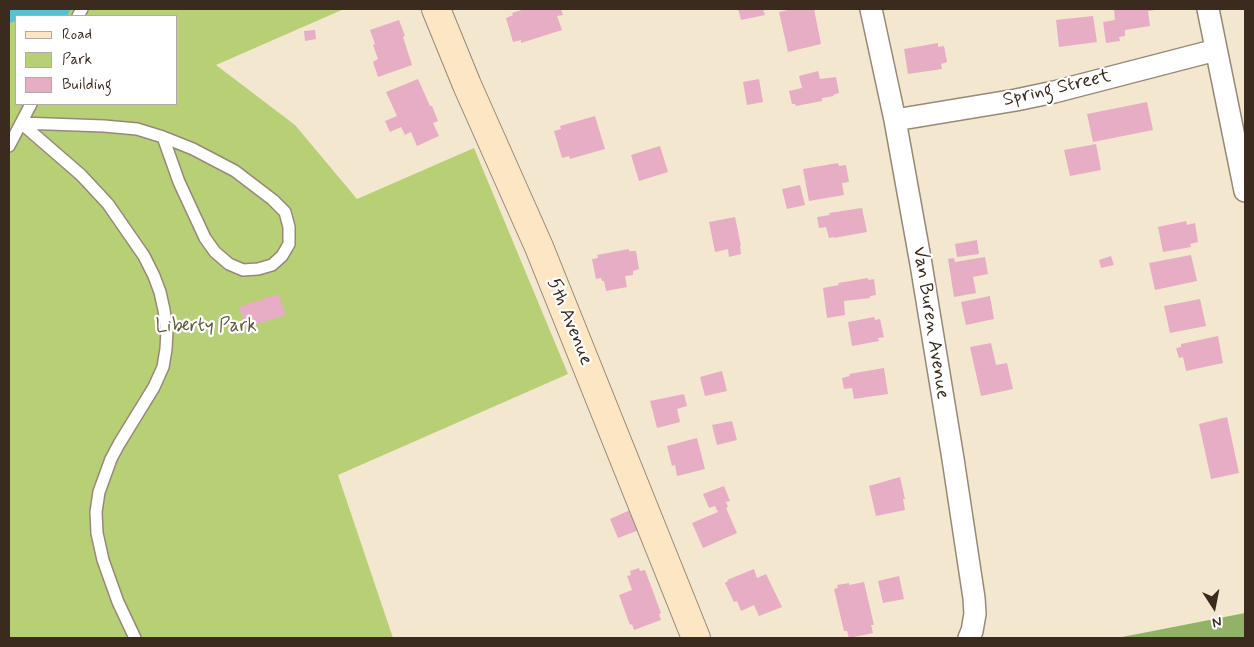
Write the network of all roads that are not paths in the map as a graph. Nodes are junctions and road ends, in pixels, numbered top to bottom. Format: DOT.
graph roads {
  1 [pos="436,9"];
  2 [pos="871,9"];
  3 [pos="1208,9"];
  4 [pos="1216,50"];
  5 [pos="30,105"];
  6 [pos="895,120"];
  7 [pos="21,123"];
  8 [pos="163,137"];
  9 [pos="9,146"];
  10 [pos="1245,191"];
  11 [pos="135,638"];
  12 [pos="696,638"];
  13 [pos="969,638"];
  1 -- 12 [label="street, 5th Avenue"];
  2 -- 6 [label="street, Van Buren Avenue"];
  3 -- 4 [label="street"];
  4 -- 6 [label="street, Spring Street"];
  4 -- 10 [label="street"];
  5 -- 7 [label="lane"];
  6 -- 13 [label="street, Van Buren Avenue"];
  7 -- 8 [label="lane"];
  7 -- 9 [label="lane"];
  7 -- 11 [label="lane"];
  8 -- 8 [label="lane"];
}
